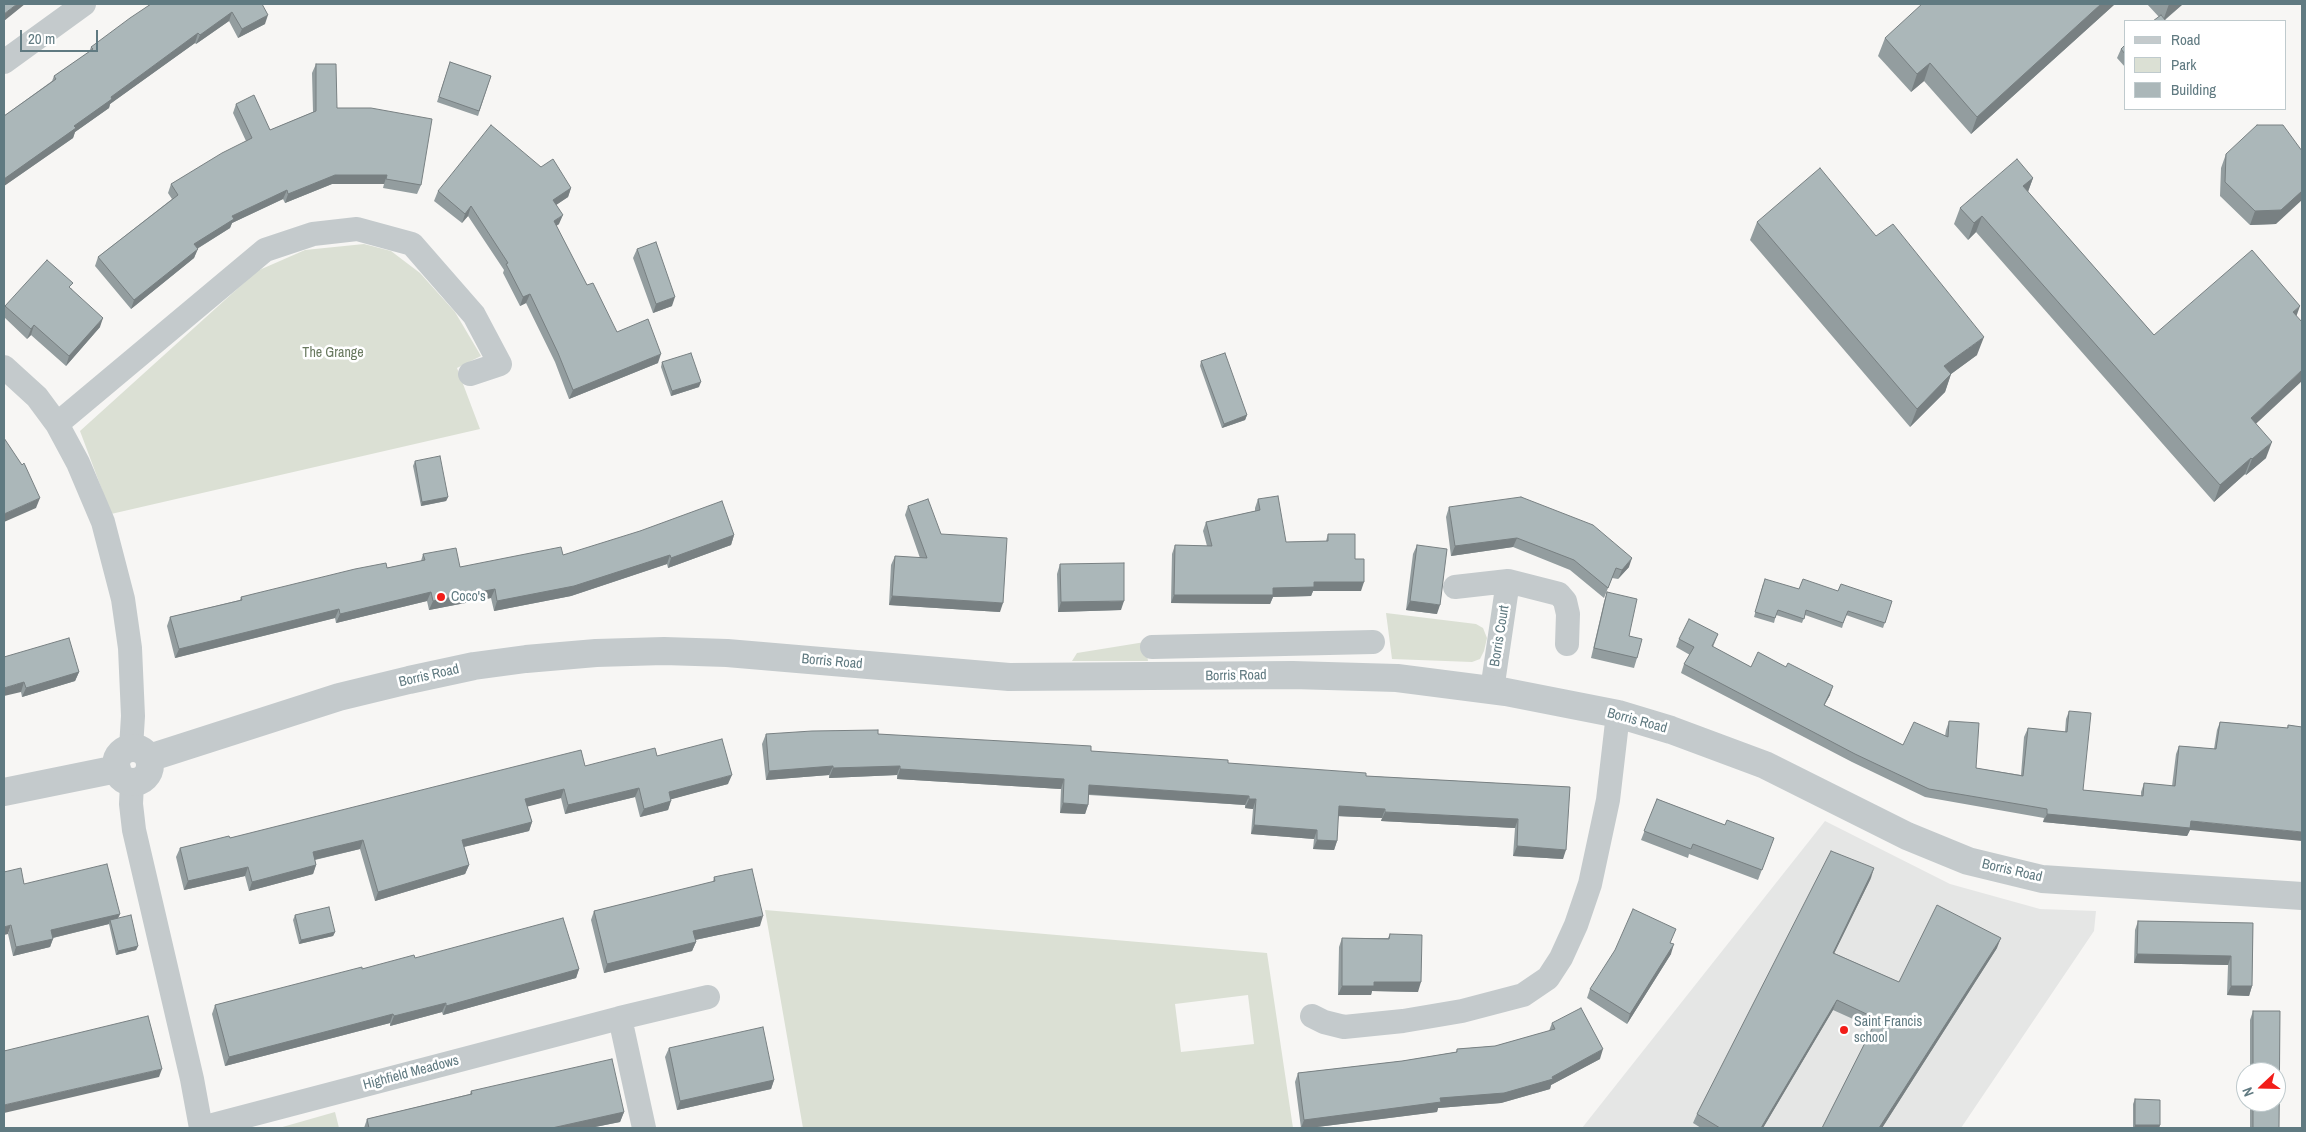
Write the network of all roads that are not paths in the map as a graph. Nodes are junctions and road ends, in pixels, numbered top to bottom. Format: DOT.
graph roads {
  1 [pos="84,4"];
  2 [pos="4,62"];
  3 [pos="4,367"];
  4 [pos="470,374"];
  5 [pos="57,424"];
  6 [pos="1508,582"];
  7 [pos="1455,587"];
  8 [pos="1373,642"];
  9 [pos="1266,644"];
  10 [pos="1567,644"];
  11 [pos="1152,647"];
  12 [pos="1266,676"];
  13 [pos="1492,690"];
  14 [pos="1618,714"];
  15 [pos="132,764"];
  16 [pos="4,792"];
  17 [pos="2302,896"];
  18 [pos="708,997"];
  19 [pos="1312,1016"];
  20 [pos="620,1018"];
  21 [pos="201,1128"];
  22 [pos="644,1128"];
  1 -- 2 [label="street"];
  3 -- 5 [label="street"];
  4 -- 5 [label="street"];
  5 -- 15 [label="street"];
  6 -- 7 [label="street"];
  6 -- 10 [label="street"];
  6 -- 13 [label="street, Borris Court"];
  8 -- 9 [label="street"];
  9 -- 11 [label="street"];
  9 -- 12 [label="street"];
  12 -- 13 [label="street, Borris Road"];
  12 -- 15 [label="street, Borris Road"];
  13 -- 14 [label="street, Borris Road"];
  14 -- 17 [label="street, Borris Road"];
  14 -- 19 [label="street"];
  15 -- 16 [label="street, Borris Road"];
  15 -- 21 [label="street, Highfield Meadows"];
  18 -- 20 [label="street, Highfield Meadows"];
  20 -- 21 [label="street, Highfield Meadows"];
  20 -- 22 [label="street"];
}
